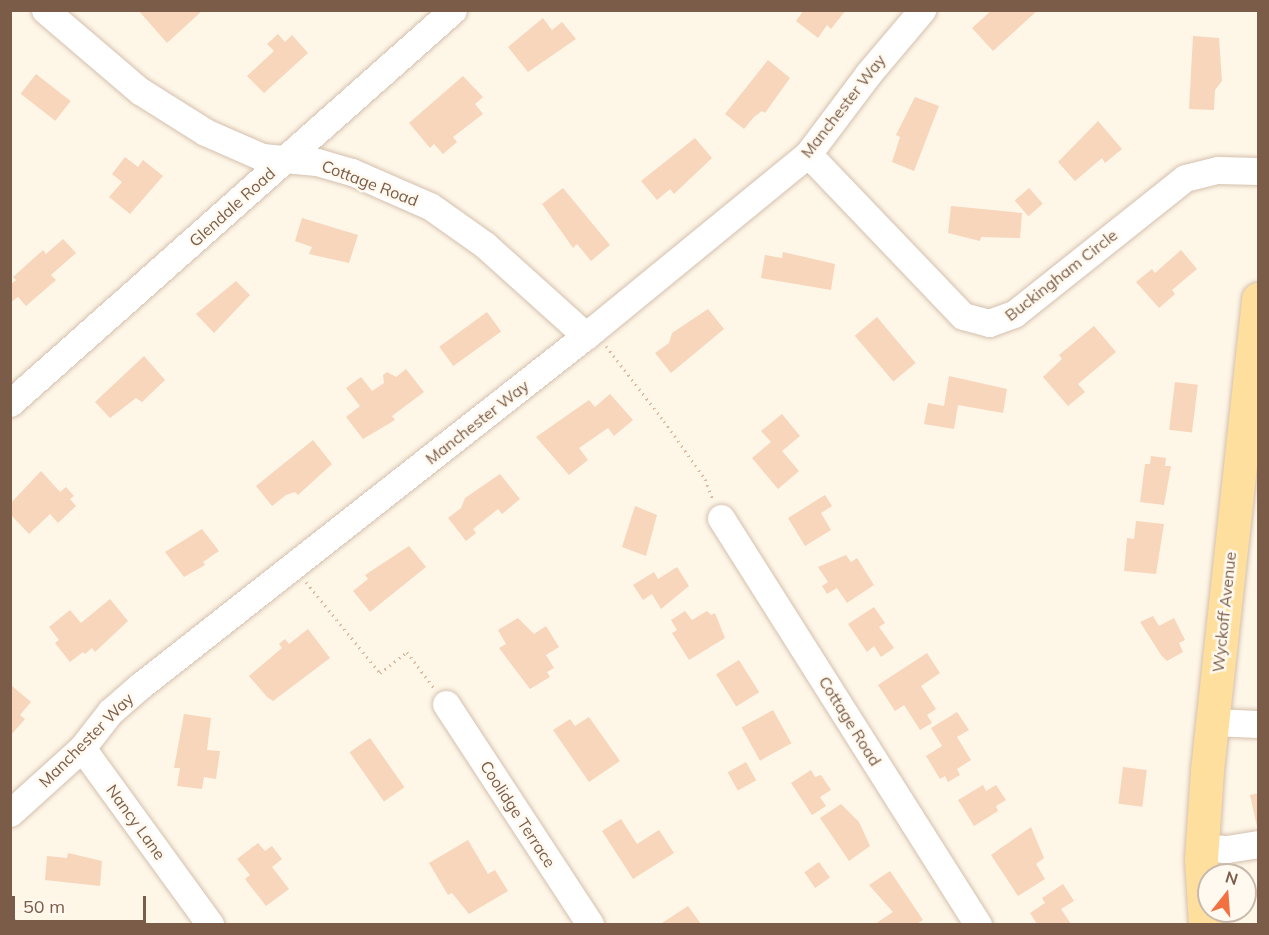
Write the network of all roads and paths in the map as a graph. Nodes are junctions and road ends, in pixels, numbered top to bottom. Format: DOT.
graph roads {
  1 [pos="45,10"];
  2 [pos="453,10"];
  3 [pos="922,10"];
  4 [pos="808,154"];
  5 [pos="285,159"];
  6 [pos="1258,171"];
  7 [pos="1258,299"];
  8 [pos="590,333"];
  9 [pos="10,403"];
  10 [pos="721,518"];
  11 [pos="294,566"];
  12 [pos="446,704"];
  13 [pos="1212,722"];
  14 [pos="1258,724"];
  15 [pos="82,748"];
  16 [pos="10,813"];
  17 [pos="1258,844"];
  18 [pos="1202,847"];
  19 [pos="210,924"];
  20 [pos="590,924"];
  21 [pos="978,924"];
  22 [pos="1205,924"];
  1 -- 5 [label="street, Cottage Road"];
  2 -- 5 [label="street, Glendale Road"];
  3 -- 4 [label="street, Manchester Way"];
  4 -- 6 [label="street, Buckingham Circle"];
  4 -- 8 [label="street, Manchester Way"];
  5 -- 8 [label="street, Cottage Road"];
  5 -- 9 [label="street, Glendale Road"];
  7 -- 13 [label="main road, Wyckoff Avenue"];
  8 -- 10 [label="path"];
  8 -- 11 [label="street, Manchester Way"];
  10 -- 21 [label="street, Cottage Road"];
  11 -- 12 [label="path"];
  11 -- 15 [label="street, Manchester Way"];
  12 -- 20 [label="street, Coolidge Terrace"];
  13 -- 14 [label="street"];
  13 -- 18 [label="main road, Wyckoff Avenue"];
  15 -- 16 [label="street, Manchester Way"];
  15 -- 19 [label="street, Nancy Lane"];
  17 -- 18 [label="street"];
  18 -- 22 [label="main road, Wyckoff Avenue"];
}
